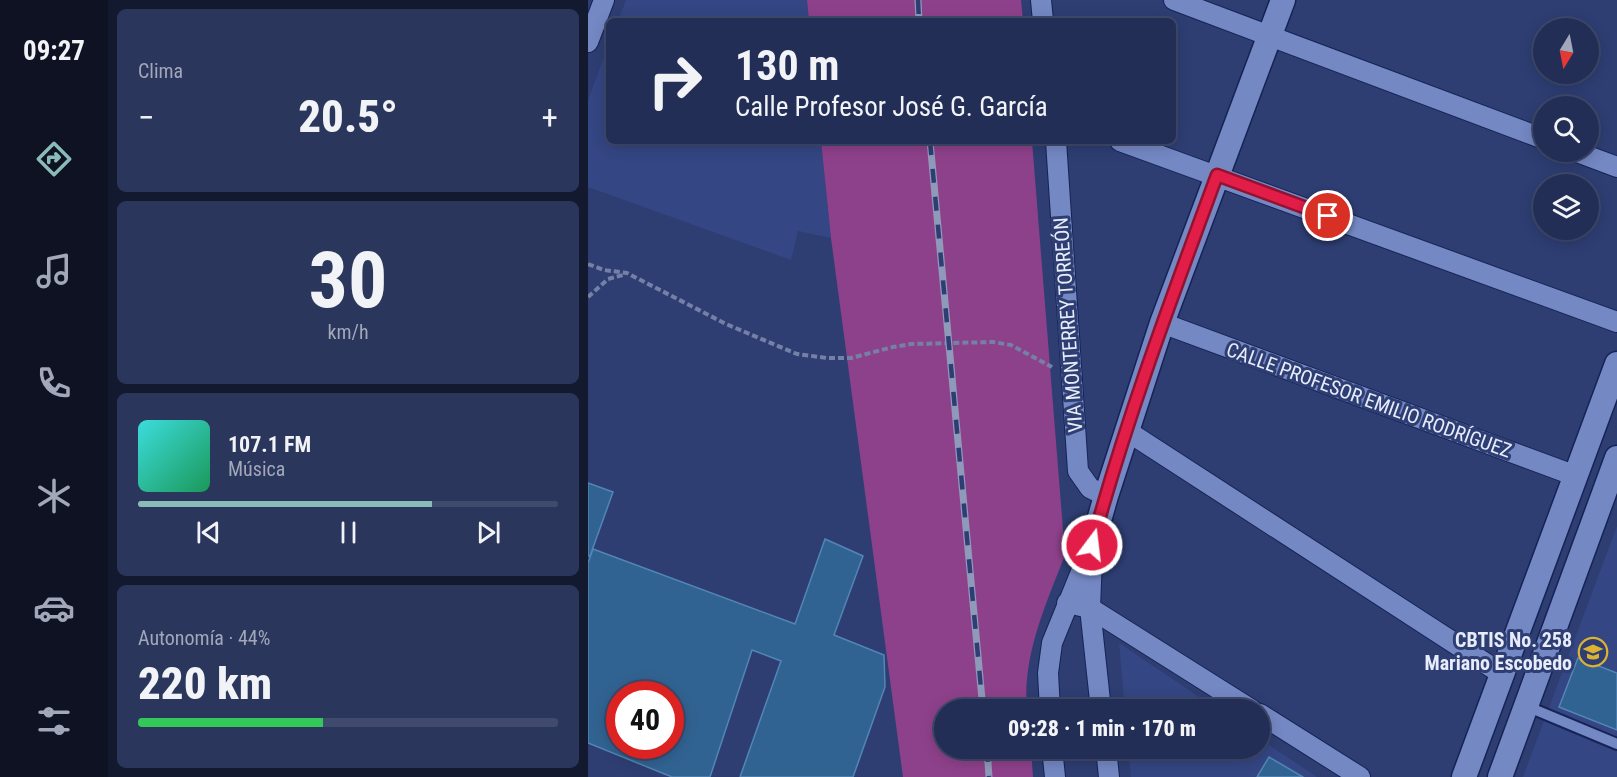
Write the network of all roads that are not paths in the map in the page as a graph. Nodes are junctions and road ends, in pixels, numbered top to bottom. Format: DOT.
graph roads {
  1 [pos="1041,0"];
  2 [pos="1174,0"];
  3 [pos="1283,0"];
  4 [pos="597,7"];
  5 [pos="1043,18"];
  6 [pos="1268,37"];
  7 [pos="588,42"];
  8 [pos="1533,135"];
  9 [pos="1056,144"];
  10 [pos="1129,144"];
  11 [pos="1599,160"];
  12 [pos="1617,166"];
  13 [pos="1217,175"];
  14 [pos="1617,322"];
  15 [pos="1162,323"];
  16 [pos="1617,364"];
  17 [pos="1127,431"];
  18 [pos="1617,458"];
  19 [pos="1576,476"];
  20 [pos="1106,496"];
  21 [pos="1092,545"];
  22 [pos="1067,603"];
  23 [pos="1090,608"];
  24 [pos="1502,674"];
  25 [pos="1049,699"];
  26 [pos="1100,699"];
  27 [pos="1235,699"];
  28 [pos="1526,706"];
  29 [pos="1270,720"];
  30 [pos="1617,744"];
  31 [pos="1053,759"];
  32 [pos="1107,759"];
  33 [pos="1055,777"];
  34 [pos="1109,777"];
  35 [pos="1360,777"];
  36 [pos="1464,777"];
  37 [pos="1500,777"];
  1 -- 5 [label="street"];
  2 -- 6 [label="street"];
  3 -- 6 [label="street"];
  4 -- 7 [label="street"];
  6 -- 8 [label="street"];
  6 -- 13 [label="street"];
  9 -- 20 [label="street, VIA MONTERREY TORREÓN"];
  10 -- 13 [label="street"];
  11 -- 12 [label="street"];
  13 -- 14 [label="street"];
  13 -- 15 [label="street"];
  15 -- 17 [label="street"];
  15 -- 19 [label="street, CALLE PROFESOR EMILIO RODRÍGUEZ"];
  16 -- 19 [label="street"];
  17 -- 20 [label="street"];
  17 -- 24 [label="street"];
  18 -- 28 [label="street"];
  19 -- 24 [label="street"];
  20 -- 21 [label="street"];
  21 -- 22 [label="street"];
  21 -- 23 [label="street"];
  22 -- 23 [label="street"];
  22 -- 25 [label="street"];
  23 -- 26 [label="street"];
  23 -- 27 [label="street"];
  24 -- 36 [label="street"];
  28 -- 30 [label="lane"];
  28 -- 37 [label="street"];
  29 -- 35 [label="street"];
  31 -- 33 [label="street"];
  32 -- 34 [label="street"];
}
